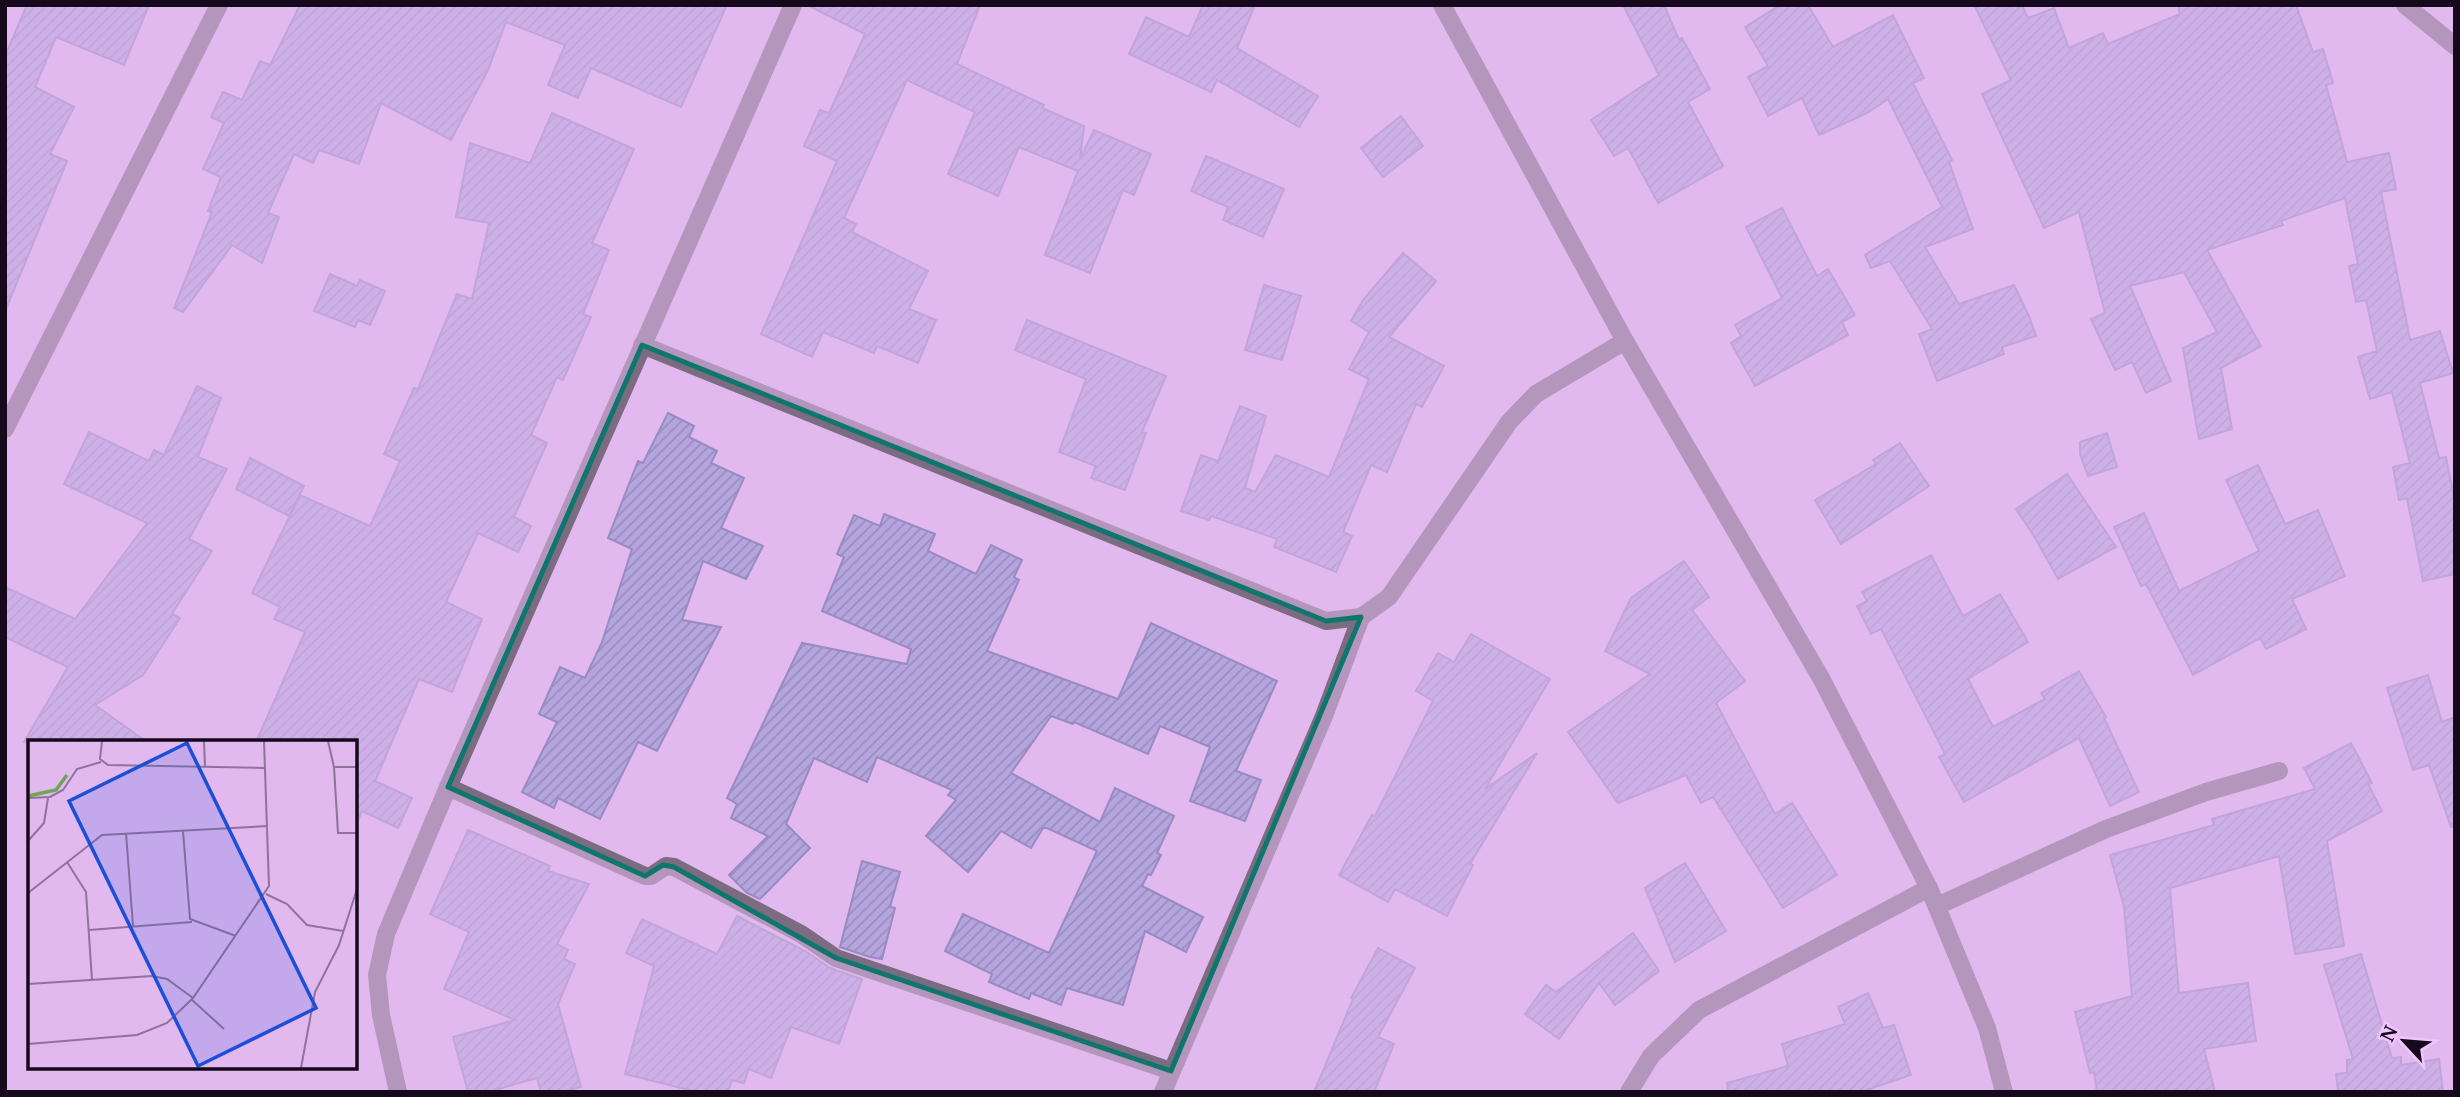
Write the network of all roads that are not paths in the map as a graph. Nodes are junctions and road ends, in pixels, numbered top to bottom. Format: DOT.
graph roads {
  1 [pos="219,5"];
  2 [pos="793,5"];
  3 [pos="1443,5"];
  4 [pos="2405,5"];
  5 [pos="2455,46"];
  6 [pos="1625,341"];
  7 [pos="642,345"];
  8 [pos="5,429"];
  9 [pos="1361,617"];
  10 [pos="2279,771"];
  11 [pos="448,787"];
  12 [pos="1929,888"];
  13 [pos="1937,906"];
  14 [pos="1171,1071"];
  15 [pos="398,1092"];
  16 [pos="1163,1092"];
  17 [pos="1629,1092"];
  18 [pos="2004,1092"];
  1 -- 8 [label="street"];
  2 -- 7 [label="street"];
  3 -- 6 [label="street"];
  4 -- 5 [label="street"];
  6 -- 9 [label="street"];
  6 -- 12 [label="street"];
  7 -- 9 [label="street"];
  7 -- 11 [label="street"];
  9 -- 14 [label="street"];
  10 -- 13 [label="street"];
  11 -- 14 [label="street"];
  11 -- 15 [label="street"];
  12 -- 13 [label="street"];
  12 -- 17 [label="street"];
  13 -- 18 [label="street"];
  14 -- 16 [label="street"];
}
